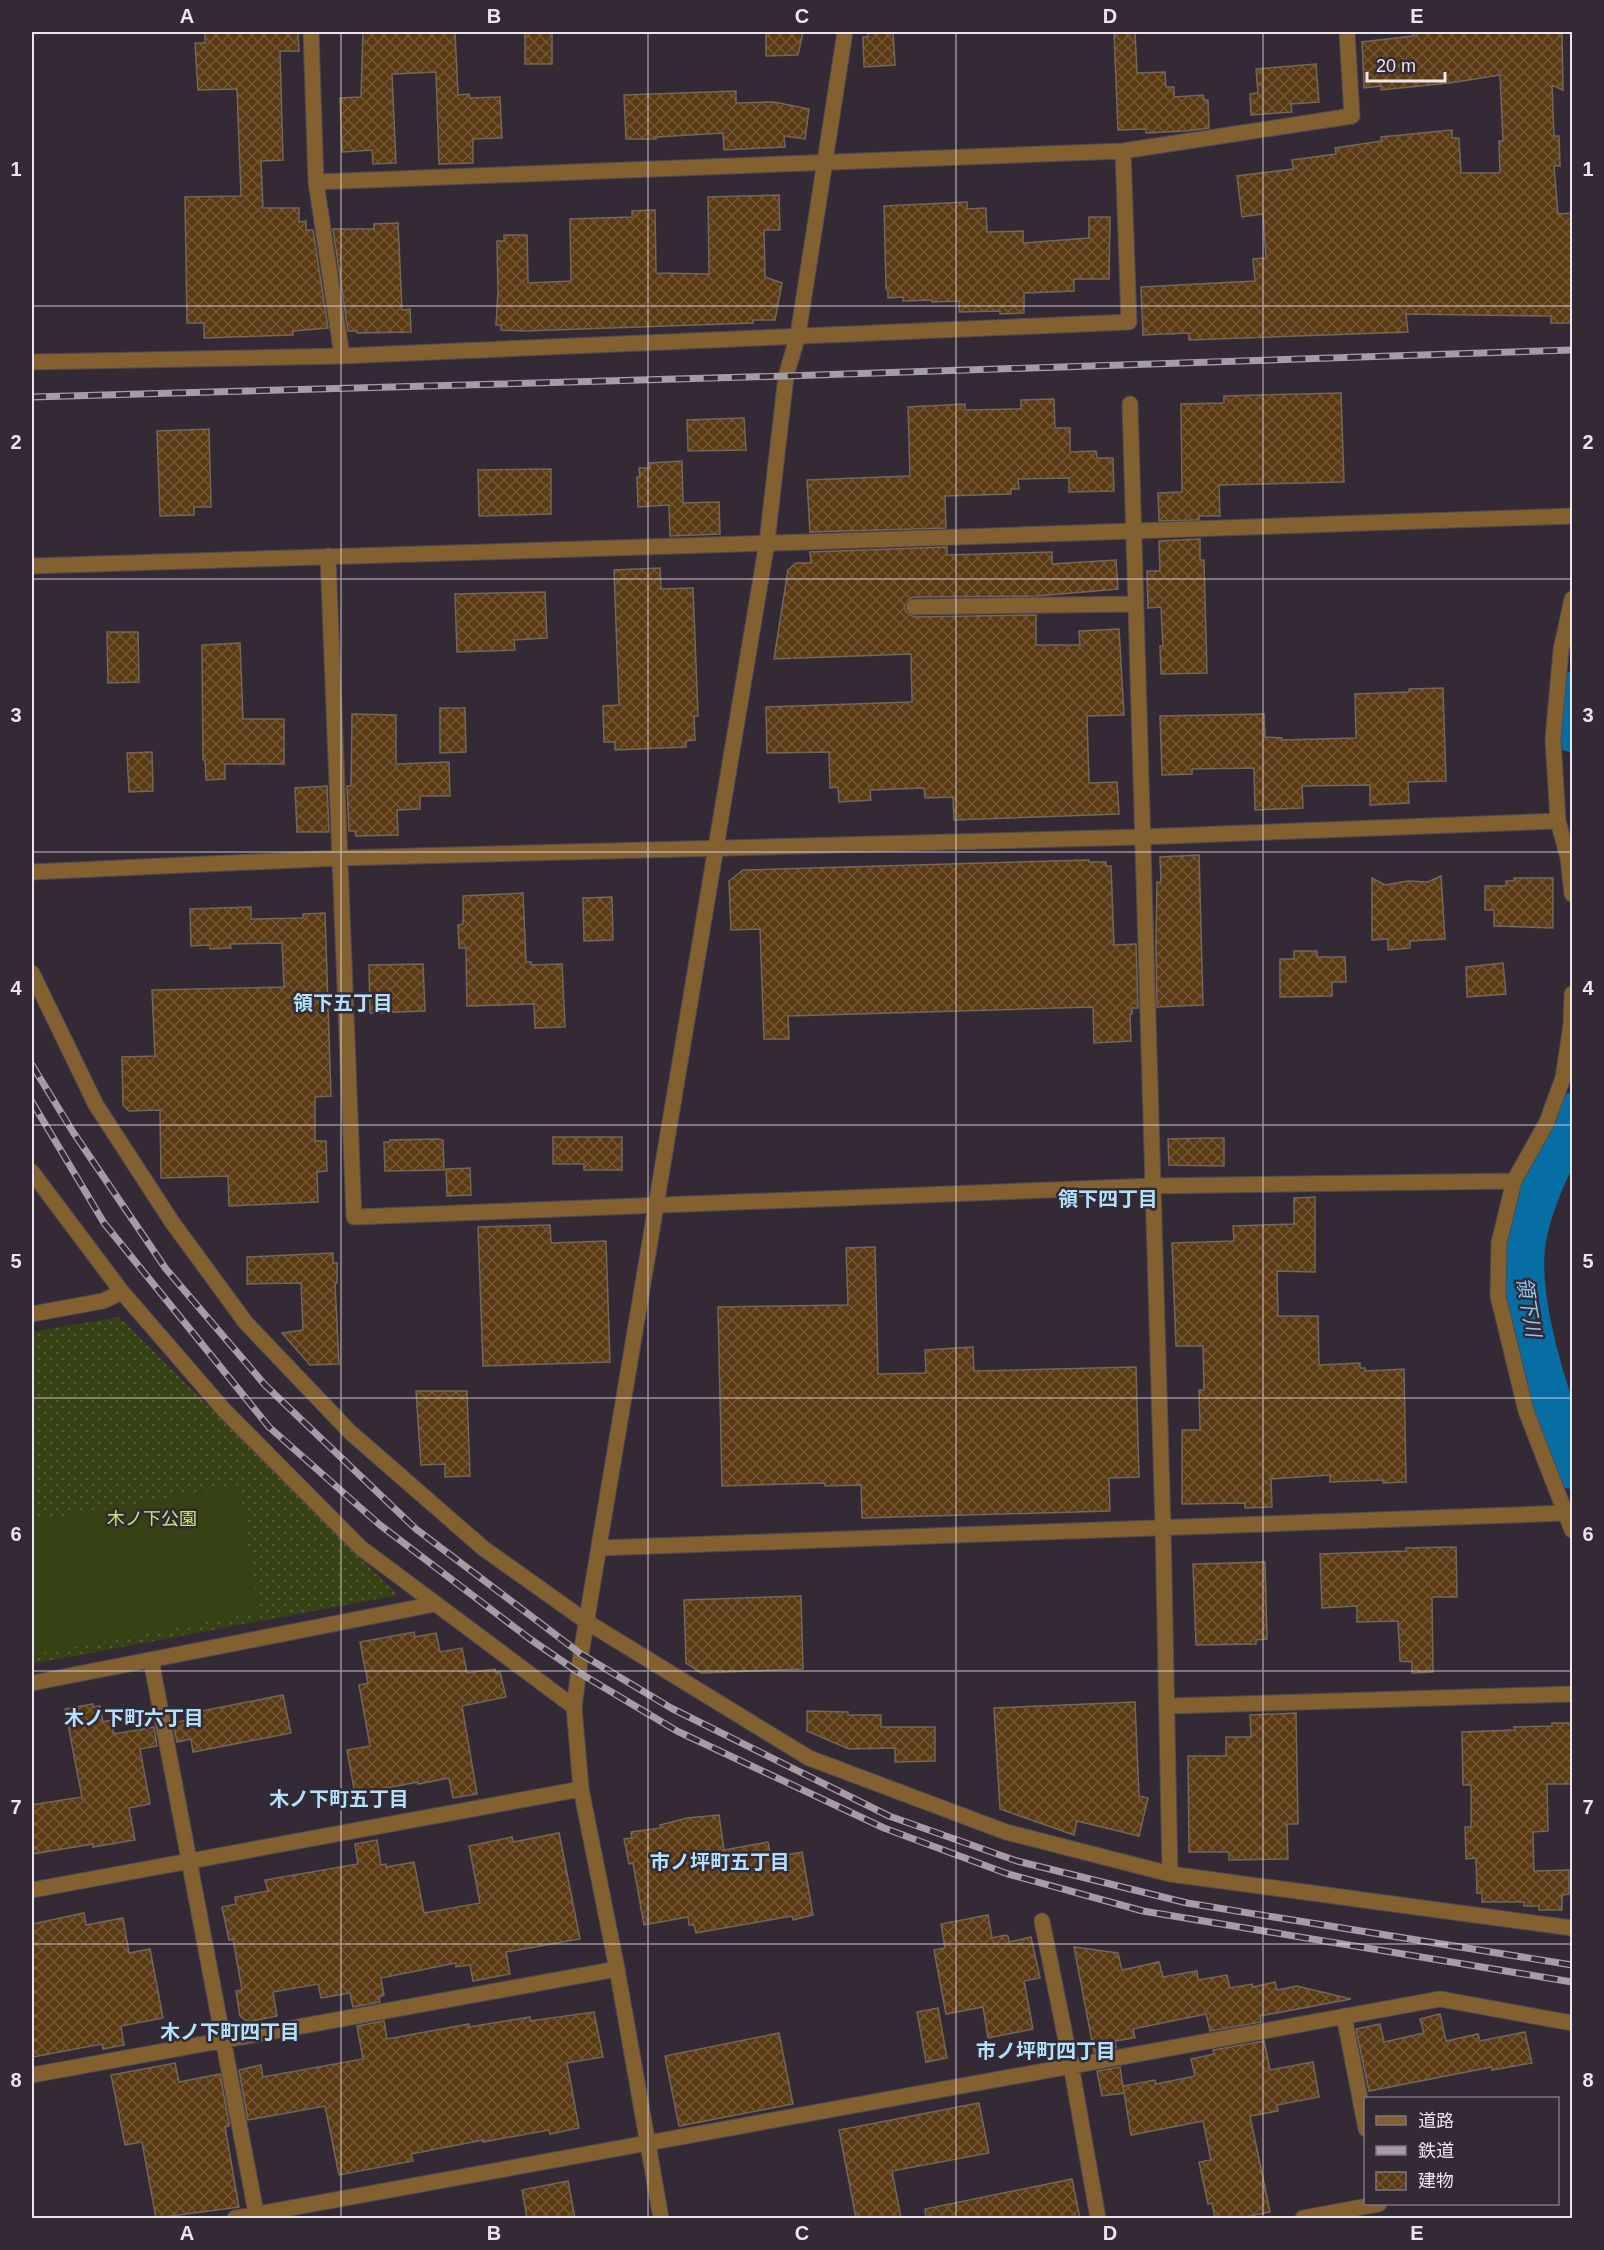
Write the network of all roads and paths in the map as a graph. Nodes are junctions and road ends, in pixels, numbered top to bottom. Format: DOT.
graph roads {
  1 [pos="311,32"];
  2 [pos="845,32"];
  3 [pos="1347,32"];
  4 [pos="1123,151"];
  5 [pos="825,162"];
  6 [pos="316,182"];
  7 [pos="798,335"];
  8 [pos="342,356"];
  9 [pos="32,362"];
  10 [pos="1130,404"];
  11 [pos="1572,516"];
  12 [pos="1133,533"];
  13 [pos="767,542"];
  14 [pos="328,556"];
  15 [pos="32,566"];
  16 [pos="1572,599"];
  17 [pos="1135,604"];
  18 [pos="914,608"];
  19 [pos="1558,821"];
  20 [pos="1141,837"];
  21 [pos="716,849"];
  22 [pos="340,858"];
  23 [pos="32,872"];
  24 [pos="1572,894"];
  25 [pos="32,973"];
  26 [pos="1572,994"];
  27 [pos="32,1172"];
  28 [pos="1514,1181"];
  29 [pos="1152,1186"];
  30 [pos="657,1207"];
  31 [pos="122,1292"];
  32 [pos="32,1314"];
  33 [pos="1566,1513"];
  34 [pos="1163,1526"];
  35 [pos="1572,1530"];
  36 [pos="600,1548"];
  37 [pos="435,1604"];
  38 [pos="587,1622"];
  39 [pos="151,1660"];
  40 [pos="32,1683"];
  41 [pos="1572,1694"];
  42 [pos="1167,1706"];
  43 [pos="574,1707"];
  44 [pos="581,1790"];
  45 [pos="189,1861"];
  46 [pos="1170,1874"];
  47 [pos="32,1890"];
  48 [pos="1042,1921"];
  49 [pos="1572,1928"];
  50 [pos="617,1969"];
  51 [pos="1344,2016"];
  52 [pos="1572,2023"];
  53 [pos="224,2041"];
  54 [pos="1071,2065"];
  55 [pos="32,2075"];
  56 [pos="1364,2124"];
  57 [pos="648,2143"];
  58 [pos="1374,2205"];
  59 [pos="257,2216"];
  60 [pos="235,2218"];
  61 [pos="661,2218"];
  62 [pos="1098,2218"];
  63 [pos="1303,2218"];
  1 -- 6 [label="street"];
  2 -- 5 [label="street"];
  3 -- 4 [label="street"];
  4 -- 5 [label="street"];
  4 -- 7 [label="street"];
  5 -- 6 [label="street"];
  5 -- 7 [label="street"];
  6 -- 8 [label="street"];
  7 -- 8 [label="street"];
  7 -- 13 [label="street"];
  8 -- 9 [label="street"];
  10 -- 12 [label="street"];
  11 -- 12 [label="street"];
  12 -- 13 [label="street"];
  12 -- 17 [label="street"];
  13 -- 14 [label="street"];
  13 -- 21 [label="street"];
  14 -- 15 [label="street"];
  14 -- 22 [label="street"];
  16 -- 19 [label="street"];
  17 -- 18 [label="street"];
  17 -- 20 [label="street"];
  19 -- 20 [label="street"];
  19 -- 24 [label="street"];
  20 -- 21 [label="street"];
  20 -- 29 [label="street"];
  21 -- 22 [label="street"];
  21 -- 30 [label="street"];
  22 -- 23 [label="street"];
  22 -- 30 [label="street"];
  25 -- 38 [label="street"];
  26 -- 28 [label="street"];
  27 -- 31 [label="street"];
  28 -- 29 [label="street"];
  28 -- 33 [label="street"];
  29 -- 30 [label="street"];
  29 -- 34 [label="street"];
  30 -- 36 [label="street"];
  31 -- 32 [label="street"];
  31 -- 37 [label="street"];
  33 -- 34 [label="street"];
  33 -- 35 [label="street"];
  34 -- 36 [label="street"];
  34 -- 42 [label="street"];
  36 -- 38 [label="street"];
  37 -- 39 [label="street"];
  37 -- 43 [label="street"];
  38 -- 43 [label="street"];
  38 -- 46 [label="street"];
  39 -- 40 [label="street"];
  39 -- 45 [label="street"];
  41 -- 42 [label="street"];
  42 -- 46 [label="street"];
  43 -- 44 [label="street"];
  44 -- 45 [label="street"];
  44 -- 50 [label="street"];
  45 -- 47 [label="street"];
  45 -- 53 [label="street"];
  46 -- 49 [label="street"];
  48 -- 54 [label="street"];
  50 -- 53 [label="street"];
  50 -- 57 [label="street"];
  51 -- 52 [label="street"];
  51 -- 54 [label="street"];
  51 -- 56 [label="street"];
  53 -- 55 [label="street"];
  53 -- 59 [label="street"];
  54 -- 57 [label="street"];
  54 -- 62 [label="street"];
  57 -- 59 [label="street"];
  57 -- 61 [label="street"];
  58 -- 63 [label="street"];
  59 -- 60 [label="street"];
}
